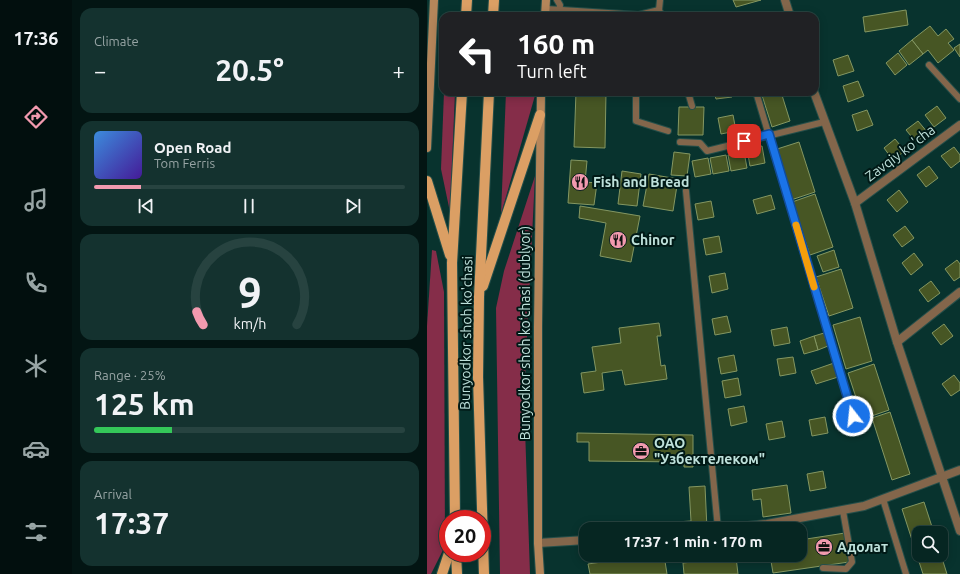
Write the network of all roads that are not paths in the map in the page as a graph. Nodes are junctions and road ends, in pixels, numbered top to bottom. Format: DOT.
graph roads {
  1 [pos="434,0"];
  2 [pos="467,0"];
  3 [pos="494,0"];
  4 [pos="546,0"];
  5 [pos="557,0"];
  6 [pos="660,0"];
  7 [pos="785,0"];
  8 [pos="466,12"];
  9 [pos="493,12"];
  10 [pos="546,12"];
  11 [pos="559,12"];
  12 [pos="661,12"];
  13 [pos="789,12"];
  14 [pos="929,65"];
  15 [pos="462,96"];
  16 [pos="489,96"];
  17 [pos="541,96"];
  18 [pos="637,96"];
  19 [pos="689,96"];
  20 [pos="757,96"];
  21 [pos="816,96"];
  22 [pos="960,99"];
  23 [pos="692,106"];
  24 [pos="540,115"];
  25 [pos="824,122"];
  26 [pos="960,125"];
  27 [pos="668,131"];
  28 [pos="769,134"];
  29 [pos="680,142"];
  30 [pos="427,148"];
  31 [pos="427,181"];
  32 [pos="686,192"];
  33 [pos="855,203"];
  34 [pos="452,263"];
  35 [pos="960,292"];
  36 [pos="479,297"];
  37 [pos="897,342"];
  38 [pos="857,431"];
  39 [pos="960,470"];
  40 [pos="942,478"];
  41 [pos="883,499"];
  42 [pos="455,510"];
  43 [pos="843,511"];
  44 [pos="717,522"];
  45 [pos="779,522"];
  46 [pos="960,531"];
  47 [pos="579,541"];
  48 [pos="538,544"];
  49 [pos="446,562"];
  50 [pos="456,562"];
  51 [pos="823,568"];
  52 [pos="441,574"];
  53 [pos="457,574"];
  54 [pos="484,574"];
  55 [pos="540,574"];
  56 [pos="906,574"];
  1 -- 30 [label="street"];
  2 -- 8 [label="main road"];
  3 -- 9 [label="main road"];
  4 -- 10 [label="street"];
  5 -- 11 [label="lane"];
  6 -- 12 [label="lane"];
  7 -- 13 [label="street"];
  14 -- 22 [label="lane"];
  15 -- 34 [label="main road, Bunyodkor shoh ko'chasi"];
  16 -- 36 [label="main road, Bunyodkor shoh ko'chasi"];
  17 -- 24 [label="street, Bunyodkor shoh koʻchasi (dublyor)"];
  18 -- 27 [label="lane"];
  19 -- 23 [label="lane"];
  20 -- 28 [label="lane"];
  21 -- 25 [label="street"];
  24 -- 36 [label="main road"];
  24 -- 48 [label="street, Bunyodkor shoh koʻchasi (dublyor)"];
  25 -- 28 [label="lane"];
  25 -- 33 [label="street"];
  26 -- 33 [label="street, Zavqiy ko'cha"];
  28 -- 29 [label="lane"];
  28 -- 38 [label="lane"];
  31 -- 34 [label="main road"];
  32 -- 44 [label="lane"];
  33 -- 37 [label="street"];
  34 -- 42 [label="main road, Bunyodkor shoh ko'chasi"];
  35 -- 37 [label="street"];
  36 -- 54 [label="main road, Bunyodkor shoh ko'chasi"];
  37 -- 40 [label="street"];
  39 -- 40 [label="street"];
  40 -- 41 [label="street"];
  40 -- 46 [label="street"];
  41 -- 43 [label="street"];
  41 -- 56 [label="lane"];
  43 -- 45 [label="street"];
  43 -- 51 [label="lane"];
  47 -- 48 [label="street"];
  48 -- 55 [label="street, Bunyodkor shoh koʻchasi (dublyor)"];
  49 -- 52 [label="main road"];
  50 -- 53 [label="main road"];
}
